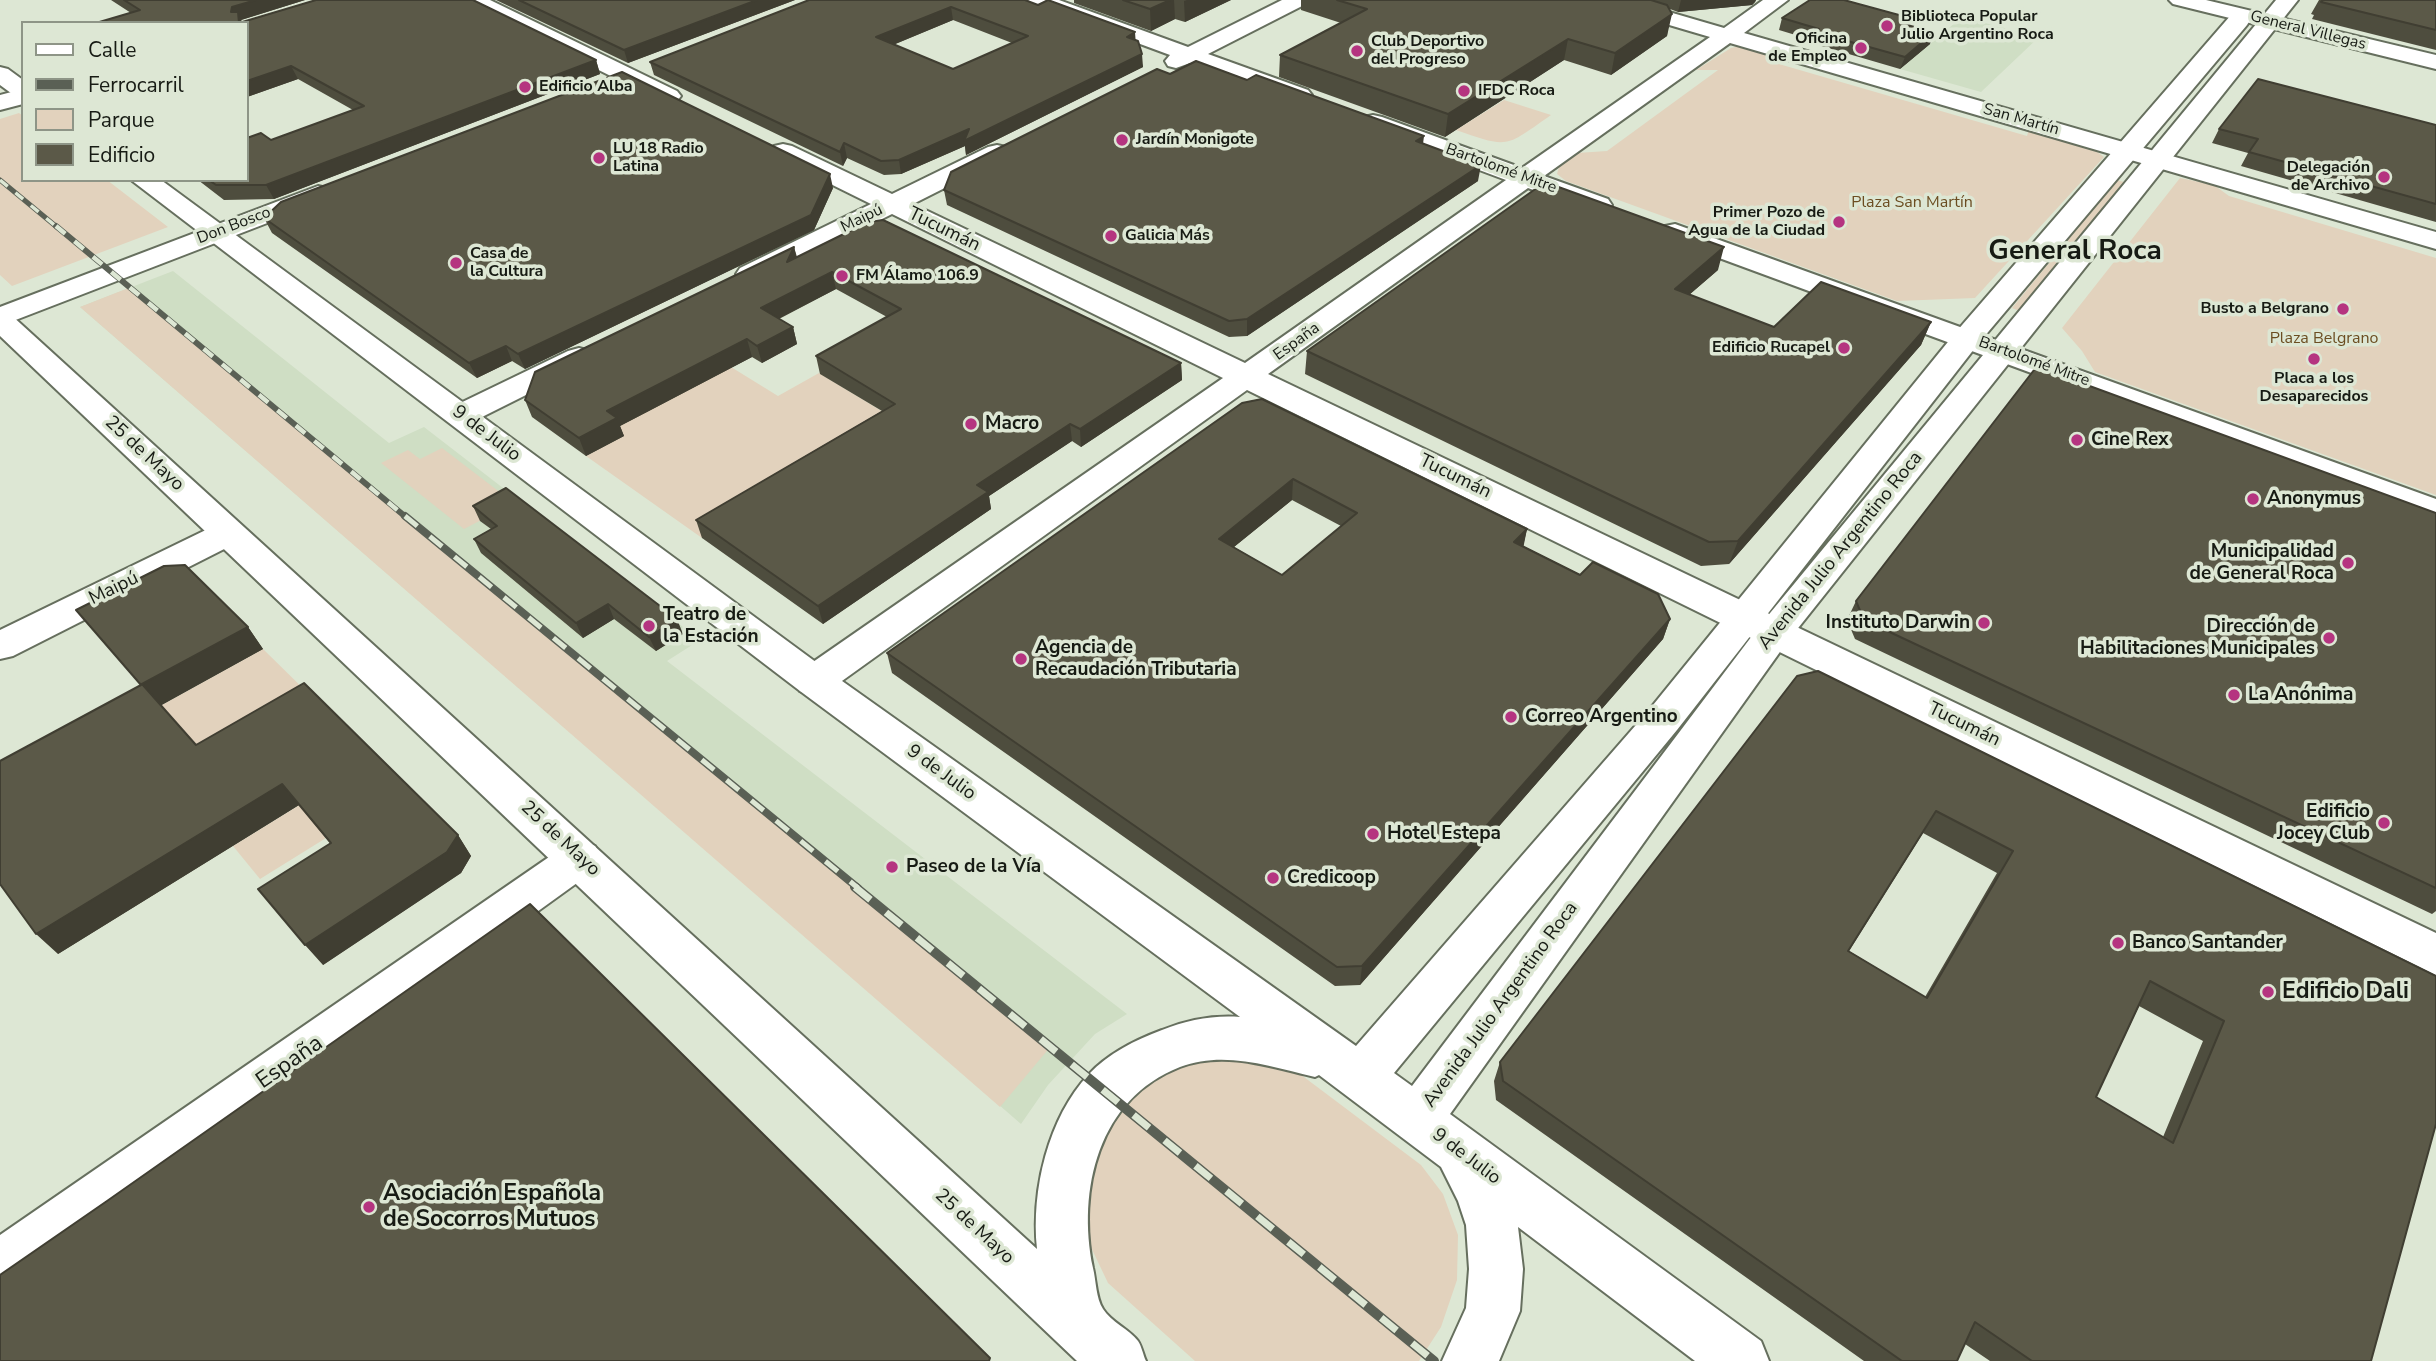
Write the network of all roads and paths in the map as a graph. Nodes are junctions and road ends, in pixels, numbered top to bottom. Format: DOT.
graph roads {
  1 [pos="473,0"];
  2 [pos="1039,0"];
  3 [pos="1299,0"];
  4 [pos="1605,0"];
  5 [pos="1777,0"];
  6 [pos="2180,0"];
  7 [pos="2264,9"];
  8 [pos="1728,35"];
  9 [pos="1189,54"];
  10 [pos="2436,62"];
  11 [pos="1152,73"];
  12 [pos="0,74"];
  13 [pos="21,91"];
  14 [pos="21,94"];
  15 [pos="0,103"];
  16 [pos="700,111"];
  17 [pos="760,140"];
  18 [pos="1016,142"];
  19 [pos="2143,155"];
  20 [pos="1524,177"];
  21 [pos="147,182"];
  22 [pos="344,184"];
  23 [pos="892,205"];
  24 [pos="1629,215"];
  25 [pos="1655,225"];
  26 [pos="215,233"];
  27 [pos="2436,241"];
  28 [pos="732,283"];
  29 [pos="0,318"];
  30 [pos="1967,338"];
  31 [pos="596,349"];
  32 [pos="2002,351"];
  33 [pos="1248,377"];
  34 [pos="460,415"];
  35 [pos="2436,511"];
  36 [pos="228,533"];
  37 [pos="1742,617"];
  38 [pos="1774,633"];
  39 [pos="0,646"];
  40 [pos="814,681"];
  41 [pos="580,858"];
  42 [pos="2436,955"];
  43 [pos="1347,1068"];
  44 [pos="1417,1119"];
  45 [pos="1457,1150"];
  46 [pos="0,1268"];
  47 [pos="1078,1324"];
  48 [pos="1118,1361"];
  49 [pos="1470,1361"];
  50 [pos="1741,1361"];
  1 -- 16 [label="street"];
  2 -- 9 [label="street, Bartolomé Mitre"];
  3 -- 9 [label="street"];
  4 -- 8 [label="street, San Martín"];
  5 -- 8 [label="street, España"];
  6 -- 7 [label="street, General Villegas"];
  7 -- 10 [label="street, General Villegas"];
  7 -- 19 [label="street, Avenida Julio Argentino Roca"];
  8 -- 19 [label="street, San Martín"];
  8 -- 20 [label="street, España"];
  9 -- 11 [label="street"];
  9 -- 20 [label="street, Bartolomé Mitre"];
  12 -- 13 [label="street"];
  14 -- 15 [label="street"];
  17 -- 23 [label="street, Tucumán"];
  18 -- 23 [label="street, Maipú"];
  19 -- 27 [label="street, San Martín"];
  19 -- 30 [label="street, Avenida Julio Argentino Roca"];
  19 -- 32 [label="street, Avenida Julio Argentino Roca"];
  20 -- 24 [label="street, Bartolomé Mitre"];
  20 -- 33 [label="street, España"];
  21 -- 26 [label="street, 9 de Julio"];
  22 -- 26 [label="street, Don Bosco"];
  23 -- 28 [label="street, Maipú"];
  23 -- 33 [label="street, Tucumán"];
  25 -- 30 [label="street, Bartolomé Mitre"];
  26 -- 29 [label="street, Don Bosco"];
  26 -- 34 [label="street, 9 de Julio"];
  29 -- 36 [label="street, 25 de Mayo"];
  30 -- 32 [label="street, Bartolomé Mitre"];
  30 -- 37 [label="street, Avenida Julio Argentino Roca"];
  31 -- 34 [label="street"];
  32 -- 35 [label="street, Bartolomé Mitre"];
  32 -- 38 [label="street, Avenida Julio Argentino Roca"];
  33 -- 37 [label="street, Tucumán"];
  33 -- 40 [label="street, España"];
  34 -- 40 [label="street, 9 de Julio"];
  36 -- 39 [label="street, Maipú"];
  36 -- 41 [label="street, 25 de Mayo"];
  37 -- 38 [label="street, Tucumán"];
  37 -- 43 [label="street, Avenida Julio Argentino Roca"];
  38 -- 42 [label="street, Tucumán"];
  38 -- 44 [label="street, Avenida Julio Argentino Roca"];
  40 -- 43 [label="street, 9 de Julio"];
  41 -- 46 [label="street, España"];
  41 -- 47 [label="street, 25 de Mayo"];
  43 -- 44 [label="street, 9 de Julio"];
  43 -- 47 [label="street"];
  44 -- 45 [label="street, 9 de Julio"];
  45 -- 49 [label="street"];
  45 -- 50 [label="street, 9 de Julio"];
  47 -- 48 [label="street, 25 de Mayo"];
}
